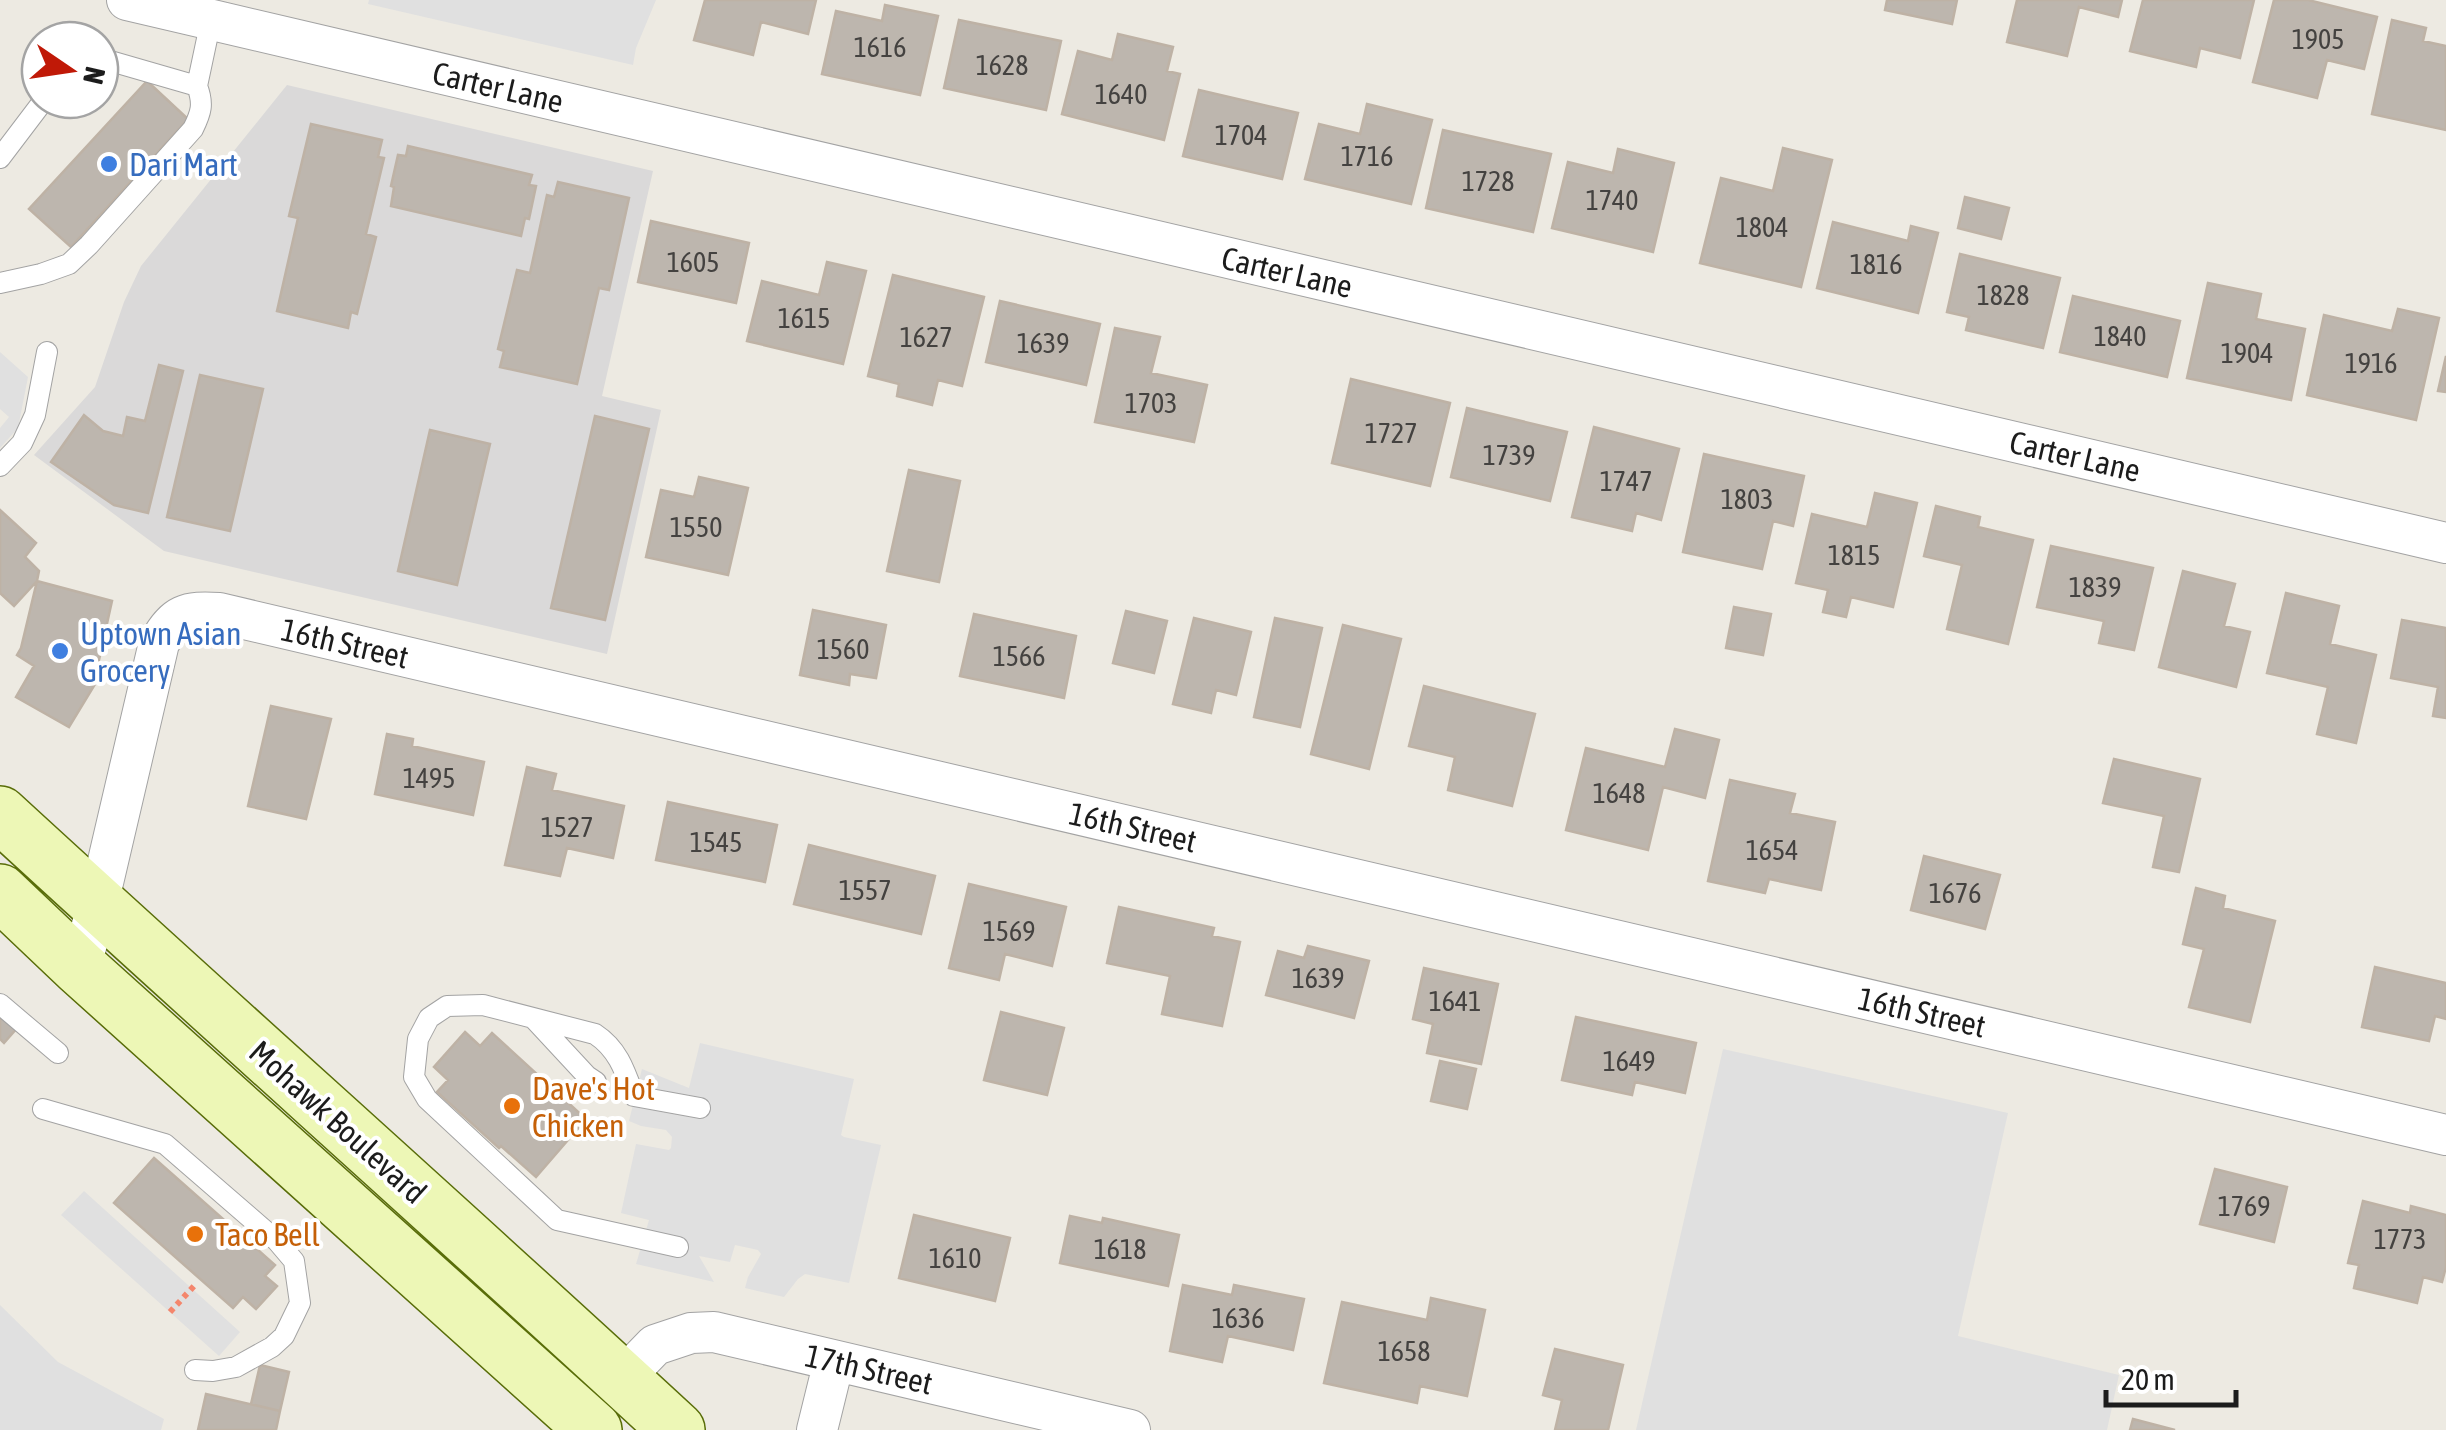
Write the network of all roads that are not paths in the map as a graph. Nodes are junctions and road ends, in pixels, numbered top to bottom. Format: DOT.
graph roads {
  1 [pos="127,0"];
  2 [pos="211,20"];
  3 [pos="120,64"];
  4 [pos="197,86"];
  5 [pos="29,120"];
  6 [pos="0,158"];
  7 [pos="0,283"];
  8 [pos="47,352"];
  9 [pos="0,466"];
  10 [pos="2446,543"];
  11 [pos="0,814"];
  12 [pos="0,892"];
  13 [pos="98,904"];
  14 [pos="80,968"];
  15 [pos="0,1004"];
  16 [pos="535,1020"];
  17 [pos="58,1053"];
  18 [pos="596,1082"];
  19 [pos="700,1108"];
  20 [pos="44,1109"];
  21 [pos="2446,1136"];
  22 [pos="678,1247"];
  23 [pos="834,1361"];
  24 [pos="194,1370"];
  25 [pos="622,1379"];
  26 [pos="594,1430"];
  27 [pos="677,1430"];
  28 [pos="816,1430"];
  29 [pos="1130,1430"];
  1 -- 2 [label="street, Carter Lane"];
  2 -- 4 [label="lane"];
  2 -- 10 [label="street, Carter Lane"];
  3 -- 4 [label="lane"];
  4 -- 7 [label="lane"];
  5 -- 6 [label="lane"];
  8 -- 9 [label="lane"];
  11 -- 13 [label="main road, Mohawk Boulevard"];
  12 -- 14 [label="main road, Mohawk Boulevard"];
  13 -- 14 [label="street, 16th Street"];
  13 -- 21 [label="street, 16th Street"];
  13 -- 25 [label="main road, Mohawk Boulevard"];
  14 -- 26 [label="main road, Mohawk Boulevard"];
  15 -- 17 [label="lane"];
  16 -- 18 [label="lane"];
  16 -- 19 [label="lane"];
  16 -- 22 [label="lane"];
  20 -- 24 [label="lane"];
  23 -- 25 [label="street, 17th Street"];
  23 -- 28 [label="street"];
  23 -- 29 [label="street, 17th Street"];
  25 -- 27 [label="main road, Mohawk Boulevard"];
}
